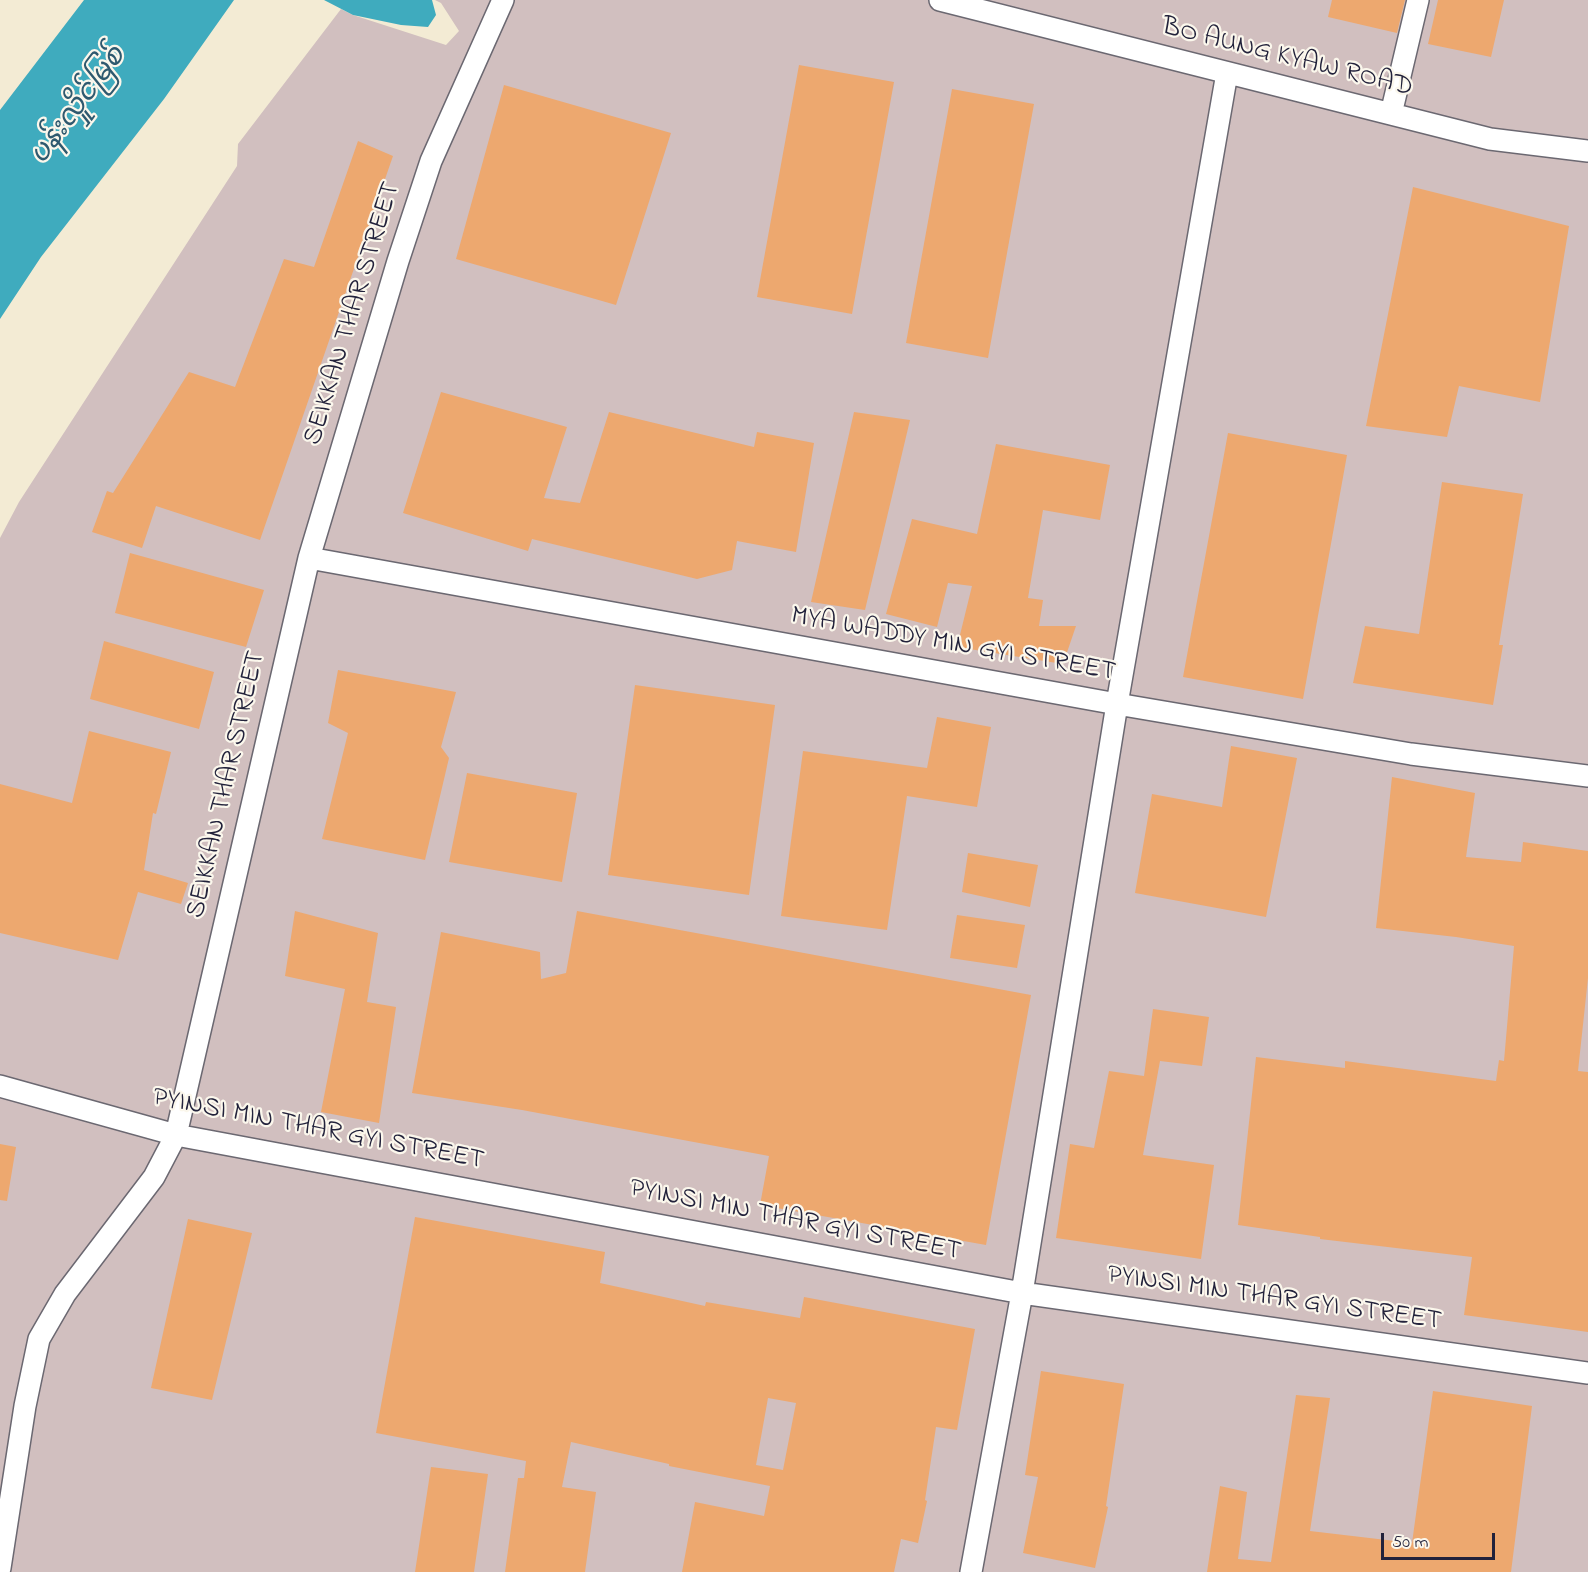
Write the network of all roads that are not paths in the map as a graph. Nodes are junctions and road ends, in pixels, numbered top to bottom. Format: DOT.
graph roads {
  1 [pos="503,0"];
  2 [pos="940,0"];
  3 [pos="1418,0"];
  4 [pos="1227,73"];
  5 [pos="1391,114"];
  6 [pos="1588,151"];
  7 [pos="309,558"];
  8 [pos="1117,705"];
  9 [pos="1588,776"];
  10 [pos="0,1086"];
  11 [pos="176,1135"];
  12 [pos="1022,1293"];
  13 [pos="1588,1373"];
  14 [pos="0,1568"];
  15 [pos="971,1572"];
  1 -- 7 [label="street, SEIKKAN THAR STREET"];
  2 -- 4 [label="street, BO AUNG KYAW ROAD"];
  3 -- 5 [label="street"];
  4 -- 5 [label="street, BO AUNG KYAW ROAD"];
  4 -- 8 [label="street"];
  5 -- 6 [label="street, BO AUNG KYAW ROAD"];
  7 -- 8 [label="street, MYA WADDY MIN GYI STREET"];
  7 -- 11 [label="street, SEIKKAN THAR STREET"];
  8 -- 9 [label="street, MYA WADDY MIN GYI STREET"];
  8 -- 12 [label="street"];
  10 -- 11 [label="street, PYINSI MIN THAR GYI STREET"];
  11 -- 12 [label="street, PYINSI MIN THAR GYI STREET"];
  11 -- 14 [label="street, SEIKKAN THAR STREET"];
  12 -- 13 [label="street, PYINSI MIN THAR GYI STREET"];
  12 -- 15 [label="street"];
}
